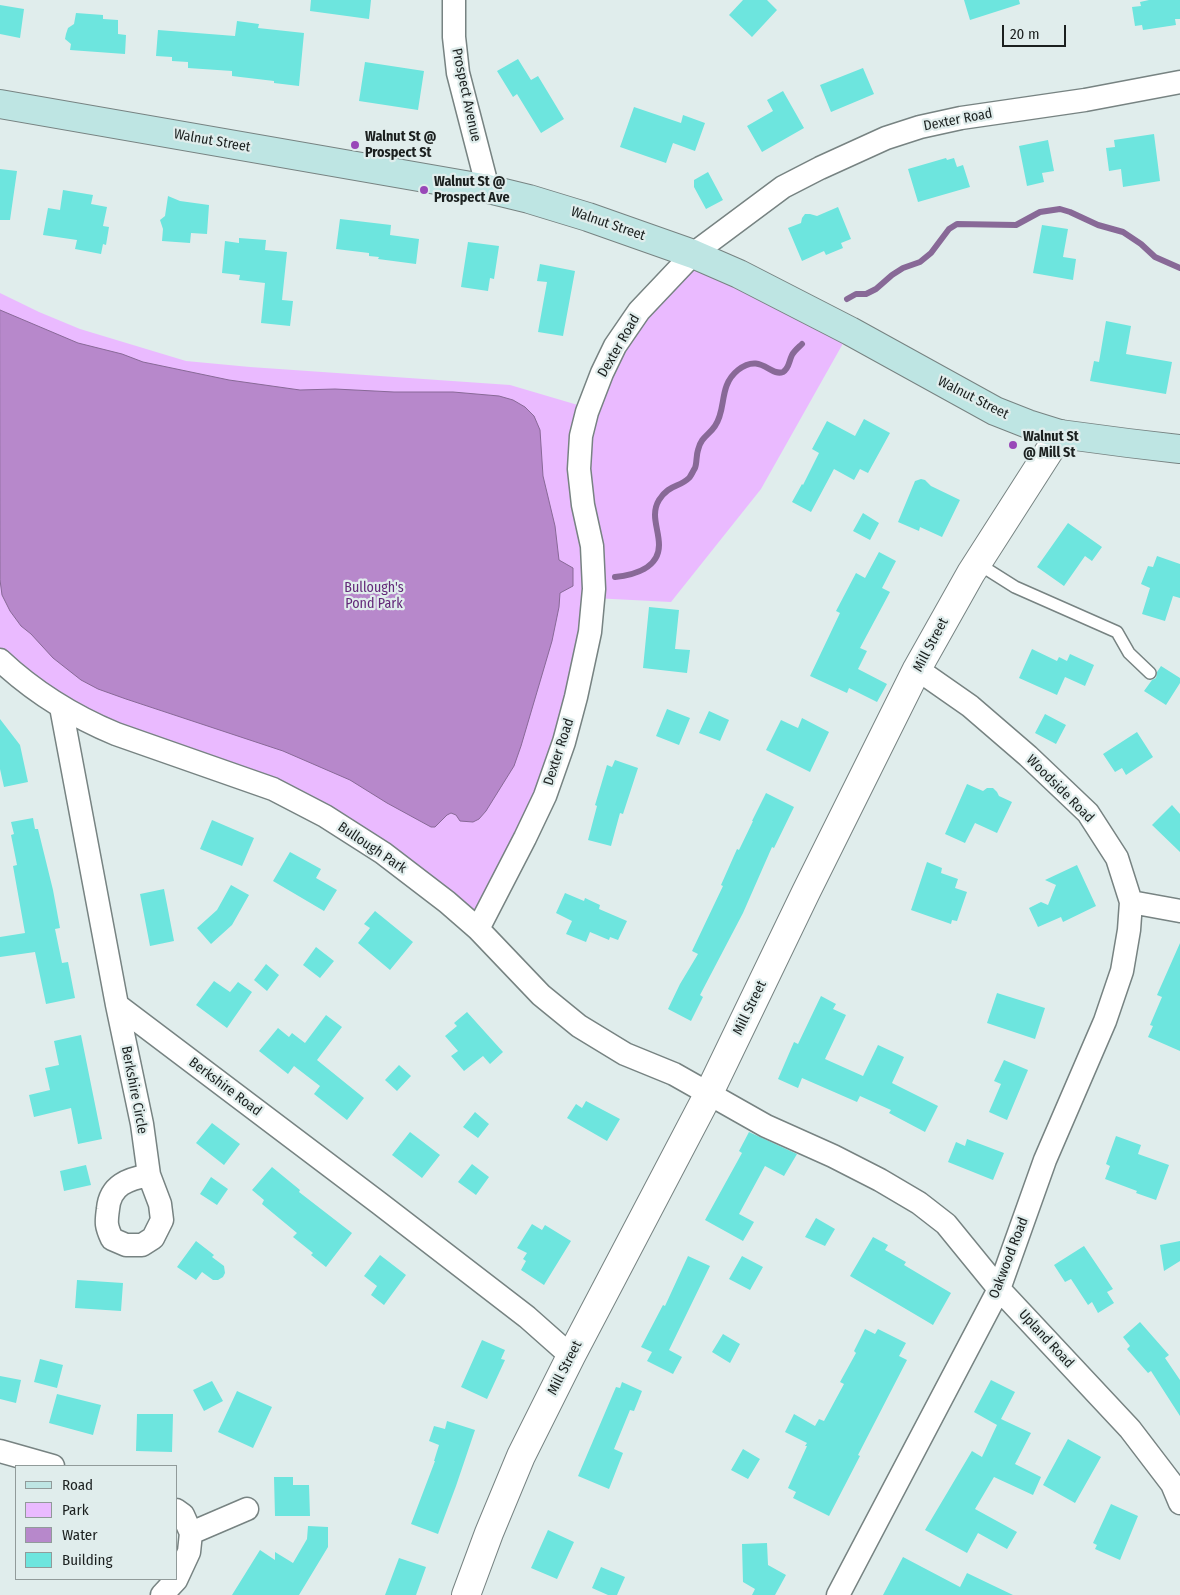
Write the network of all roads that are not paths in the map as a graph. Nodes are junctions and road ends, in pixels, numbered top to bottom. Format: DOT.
graph roads {
  1 [pos="454,0"];
  2 [pos="1180,82"];
  3 [pos="0,104"];
  4 [pos="488,189"];
  5 [pos="693,254"];
  6 [pos="1060,434"];
  7 [pos="1180,449"];
  8 [pos="977,563"];
  9 [pos="0,660"];
  10 [pos="917,669"];
  11 [pos="1150,673"];
  12 [pos="61,707"];
  13 [pos="1131,902"];
  14 [pos="1180,911"];
  15 [pos="478,929"];
  16 [pos="116,1005"];
  17 [pos="709,1094"];
  18 [pos="149,1175"];
  19 [pos="999,1289"];
  20 [pos="570,1356"];
  21 [pos="0,1451"];
  22 [pos="49,1465"];
  23 [pos="1180,1503"];
  24 [pos="248,1509"];
  25 [pos="178,1511"];
  26 [pos="192,1533"];
  27 [pos="178,1576"];
  28 [pos="176,1580"];
  29 [pos="162,1595"];
  30 [pos="466,1595"];
  31 [pos="838,1595"];
  1 -- 4 [label="street, Prospect Avenue"];
  2 -- 5 [label="street, Dexter Road"];
  3 -- 4 [label="main road, Walnut Street"];
  4 -- 5 [label="main road, Walnut Street"];
  5 -- 6 [label="main road, Walnut Street"];
  5 -- 15 [label="street, Dexter Road"];
  6 -- 7 [label="main road, Walnut Street"];
  6 -- 8 [label="street, Mill Street"];
  8 -- 10 [label="street, Mill Street"];
  8 -- 11 [label="lane"];
  9 -- 12 [label="street, Bullough Park"];
  10 -- 13 [label="street, Woodside Road"];
  10 -- 17 [label="street, Mill Street"];
  12 -- 15 [label="street, Bullough Park"];
  12 -- 16 [label="street"];
  13 -- 14 [label="street"];
  13 -- 19 [label="street, Oakwood Road"];
  15 -- 17 [label="street, Bullough Park"];
  16 -- 18 [label="street, Berkshire Circle"];
  16 -- 20 [label="street, Berkshire Road"];
  17 -- 19 [label="street, Upland Road"];
  17 -- 20 [label="street, Mill Street"];
  19 -- 23 [label="street, Upland Road"];
  19 -- 31 [label="street, Oakwood Road"];
  20 -- 30 [label="street, Mill Street"];
  21 -- 22 [label="street"];
  24 -- 26 [label="street"];
  25 -- 26 [label="street"];
  26 -- 27 [label="street"];
  28 -- 29 [label="street"];
}
